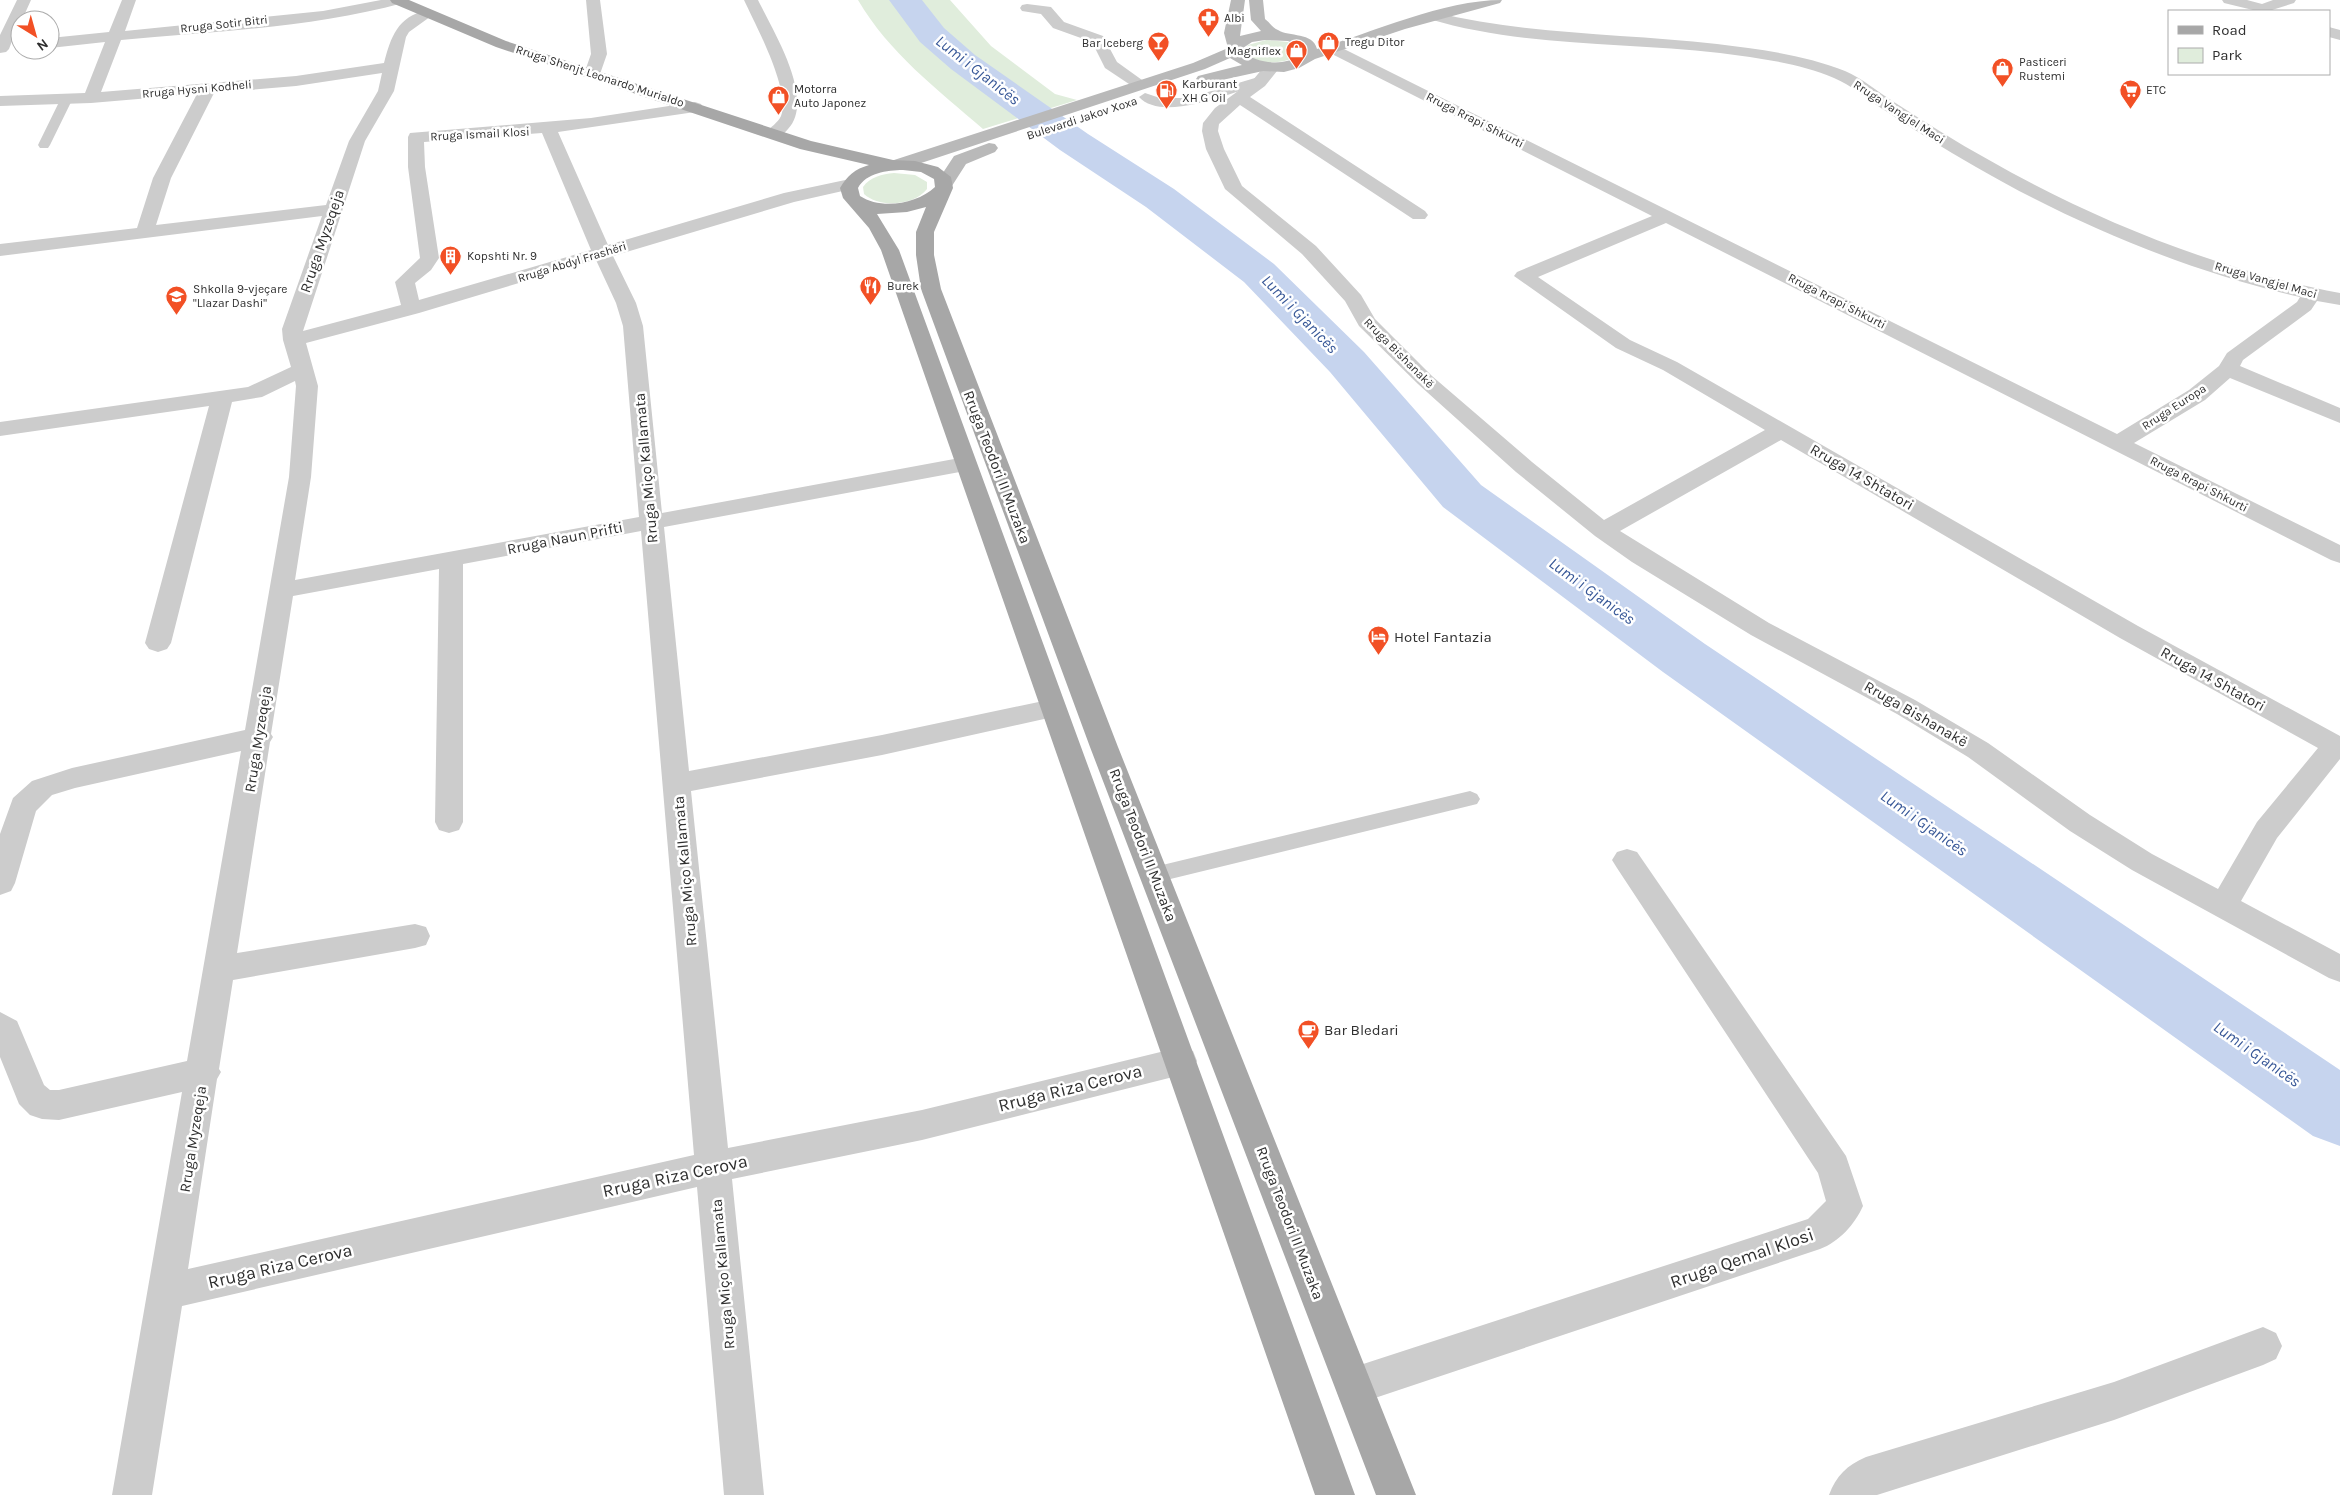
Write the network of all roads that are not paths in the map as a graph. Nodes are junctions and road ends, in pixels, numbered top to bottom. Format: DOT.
graph roads {
  1 [pos="24,0"];
  2 [pos="129,0"];
  3 [pos="397,0"];
  4 [pos="593,0"];
  5 [pos="751,0"];
  6 [pos="1238,0"];
  7 [pos="1256,0"];
  8 [pos="1495,0"];
  9 [pos="2229,0"];
  10 [pos="2289,0"];
  11 [pos="1027,8"];
  12 [pos="2264,10"];
  13 [pos="427,14"];
  14 [pos="1434,16"];
  15 [pos="1400,26"];
  16 [pos="1274,35"];
  17 [pos="114,36"];
  18 [pos="1300,40"];
  19 [pos="60,42"];
  20 [pos="0,49"];
  21 [pos="1234,49"];
  22 [pos="1333,49"];
  23 [pos="1310,56"];
  24 [pos="392,66"];
  25 [pos="1267,70"];
  26 [pos="592,74"];
  27 [pos="209,86"];
  28 [pos="1143,91"];
  29 [pos="67,98"];
  30 [pos="91,98"];
  31 [pos="1240,98"];
  32 [pos="0,101"];
  33 [pos="696,107"];
  34 [pos="549,130"];
  35 [pos="774,133"];
  36 [pos="1010,134"];
  37 [pos="806,144"];
  38 [pos="44,145"];
  39 [pos="896,166"];
  40 [pos="943,188"];
  41 [pos="853,189"];
  42 [pos="334,208"];
  43 [pos="1419,214"];
  44 [pos="1668,216"];
  45 [pos="145,232"];
  46 [pos="0,250"];
  47 [pos="602,252"];
  48 [pos="2312,294"];
  49 [pos="2340,300"];
  50 [pos="412,309"];
  51 [pos="293,340"];
  52 [pos="303,369"];
  53 [pos="2228,369"];
  54 [pos="222,398"];
  55 [pos="2340,416"];
  56 [pos="0,429"];
  57 [pos="1782,430"];
  58 [pos="2118,443"];
  59 [pos="965,464"];
  60 [pos="652,522"];
  61 [pos="1604,531"];
  62 [pos="2340,555"];
  63 [pos="451,559"];
  64 [pos="283,590"];
  65 [pos="158,642"];
  66 [pos="1053,708"];
  67 [pos="259,737"];
  68 [pos="2338,747"];
  69 [pos="676,784"];
  70 [pos="1470,799"];
  71 [pos="449,822"];
  72 [pos="1627,860"];
  73 [pos="1154,875"];
  74 [pos="0,883"];
  75 [pos="2222,906"];
  76 [pos="415,936"];
  77 [pos="221,968"];
  78 [pos="2340,969"];
  79 [pos="0,1026"];
  80 [pos="1181,1061"];
  81 [pos="204,1072"];
  82 [pos="713,1167"];
  83 [pos="168,1291"];
  84 [pos="2263,1346"];
  85 [pos="1354,1386"];
  86 [pos="132,1495"];
  87 [pos="744,1495"];
  88 [pos="1335,1495"];
  89 [pos="1396,1495"];
  90 [pos="1849,1495"];
  1 -- 20 [label="street"];
  2 -- 17 [label="street"];
  3 -- 13 [label="main road, Rruga Shenjt Leonardo Murialdo"];
  3 -- 17 [label="street, Rruga Sotir Bitri"];
  4 -- 26 [label="street"];
  5 -- 35 [label="street"];
  6 -- 21 [label="main road"];
  7 -- 16 [label="main road"];
  8 -- 14 [label="main road"];
  9 -- 12 [label="street"];
  10 -- 12 [label="street"];
  11 -- 28 [label="street, Bulevardi Jakov Xoxa"];
  13 -- 24 [label="street, Rruga Myzeqeja"];
  13 -- 26 [label="main road, Rruga Shenjt Leonardo Murialdo"];
  14 -- 15 [label="main road"];
  14 -- 48 [label="street, Rruga Vangjel Maci"];
  15 -- 18 [label="main road, Bulevardi Jakov Xoxa"];
  15 -- 22 [label="main road, Bulevardi Jakov Xoxa"];
  16 -- 18 [label="main road, Bulevardi Jakov Xoxa"];
  16 -- 21 [label="main road, Bulevardi Jakov Xoxa"];
  17 -- 19 [label="street, Rruga Sotir Bitri"];
  17 -- 30 [label="street"];
  18 -- 23 [label="main road"];
  21 -- 25 [label="main road"];
  21 -- 28 [label="main road, Bulevardi Jakov Xoxa"];
  22 -- 23 [label="main road, Bulevardi Jakov Xoxa"];
  22 -- 44 [label="street, Rruga Rrapi Shkurti"];
  23 -- 25 [label="main road, Bulevardi Jakov Xoxa"];
  24 -- 27 [label="street, Rruga Hysni Kodheli"];
  24 -- 42 [label="street, Rruga Myzeqeja"];
  25 -- 28 [label="main road, Bulevardi Jakov Xoxa"];
  25 -- 31 [label="street, Rruga Bishanakë"];
  26 -- 33 [label="main road, Rruga Shenjt Leonardo Murialdo"];
  27 -- 30 [label="street, Rruga Hysni Kodheli"];
  27 -- 45 [label="street"];
  28 -- 36 [label="main road, Bulevardi Jakov Xoxa"];
  28 -- 36 [label="main road, Bulevardi Jakov Xoxa"];
  29 -- 30 [label="street, Rruga Hysni Kodheli"];
  29 -- 32 [label="street, Rruga Hysni Kodheli"];
  29 -- 38 [label="lane"];
  31 -- 43 [label="street"];
  31 -- 61 [label="street, Rruga Bishanakë"];
  33 -- 34 [label="street, Rruga Ismail Klosi"];
  33 -- 35 [label="main road, Rruga Shenjt Leonardo Murialdo"];
  34 -- 47 [label="street, Rruga Miço Kallamata"];
  34 -- 50 [label="street, Rruga Ismail Klosi"];
  35 -- 37 [label="main road, Rruga Shenjt Leonardo Murialdo"];
  36 -- 39 [label="main road, Bulevardi Jakov Xoxa"];
  36 -- 40 [label="main road, Bulevardi Jakov Xoxa"];
  37 -- 39 [label="main road, Rruga Shenjt Leonardo Murialdo"];
  37 -- 41 [label="main road, Rruga Shenjt Leonardo Murialdo"];
  39 -- 40 [label="main road"];
  39 -- 41 [label="main road"];
  40 -- 41 [label="main road"];
  40 -- 73 [label="main road, Rruga Teodori II Muzaka"];
  41 -- 47 [label="street, Rruga Abdyl Frashëri"];
  41 -- 59 [label="main road, Rruga Teodori II Muzaka"];
  42 -- 45 [label="street"];
  42 -- 51 [label="street, Rruga Myzeqeja"];
  44 -- 57 [label="street, Rruga 14 Shtatori"];
  44 -- 58 [label="street, Rruga Rrapi Shkurti"];
  45 -- 46 [label="street"];
  47 -- 50 [label="street, Rruga Abdyl Frashëri"];
  47 -- 60 [label="street, Rruga Miço Kallamata"];
  48 -- 49 [label="street, Rruga Vangjel Maci"];
  48 -- 53 [label="street, Rruga Europa"];
  50 -- 51 [label="street, Rruga Abdyl Frashëri"];
  51 -- 52 [label="street, Rruga Myzeqeja"];
  52 -- 54 [label="street"];
  52 -- 64 [label="street, Rruga Myzeqeja"];
  53 -- 55 [label="street"];
  53 -- 58 [label="street, Rruga Europa"];
  54 -- 56 [label="street"];
  54 -- 65 [label="street"];
  57 -- 61 [label="street"];
  57 -- 68 [label="street, Rruga 14 Shtatori"];
  58 -- 62 [label="street, Rruga Rrapi Shkurti"];
  59 -- 60 [label="street, Rruga Naun Prifti"];
  59 -- 66 [label="main road, Rruga Teodori II Muzaka"];
  60 -- 63 [label="street, Rruga Naun Prifti"];
  60 -- 69 [label="street, Rruga Miço Kallamata"];
  61 -- 75 [label="street, Rruga Bishanakë"];
  63 -- 64 [label="street, Rruga Naun Prifti"];
  63 -- 71 [label="street"];
  64 -- 67 [label="street, Rruga Myzeqeja"];
  66 -- 69 [label="street"];
  66 -- 80 [label="main road, Rruga Teodori II Muzaka"];
  67 -- 74 [label="street"];
  67 -- 77 [label="street, Rruga Myzeqeja"];
  68 -- 75 [label="street"];
  69 -- 82 [label="street, Rruga Miço Kallamata"];
  70 -- 73 [label="lane"];
  72 -- 85 [label="street, Rruga Qemal Klosi"];
  73 -- 85 [label="main road, Rruga Teodori II Muzaka"];
  75 -- 78 [label="street, Rruga Bishanakë"];
  76 -- 77 [label="street"];
  77 -- 81 [label="street, Rruga Myzeqeja"];
  79 -- 81 [label="street"];
  80 -- 82 [label="street, Rruga Riza Cerova"];
  80 -- 88 [label="main road, Rruga Teodori II Muzaka"];
  81 -- 83 [label="street, Rruga Myzeqeja"];
  82 -- 83 [label="street, Rruga Riza Cerova"];
  82 -- 87 [label="street, Rruga Miço Kallamata"];
  83 -- 86 [label="street, Rruga Myzeqeja"];
  84 -- 90 [label="street"];
  85 -- 89 [label="main road, Rruga Teodori II Muzaka"];
}
